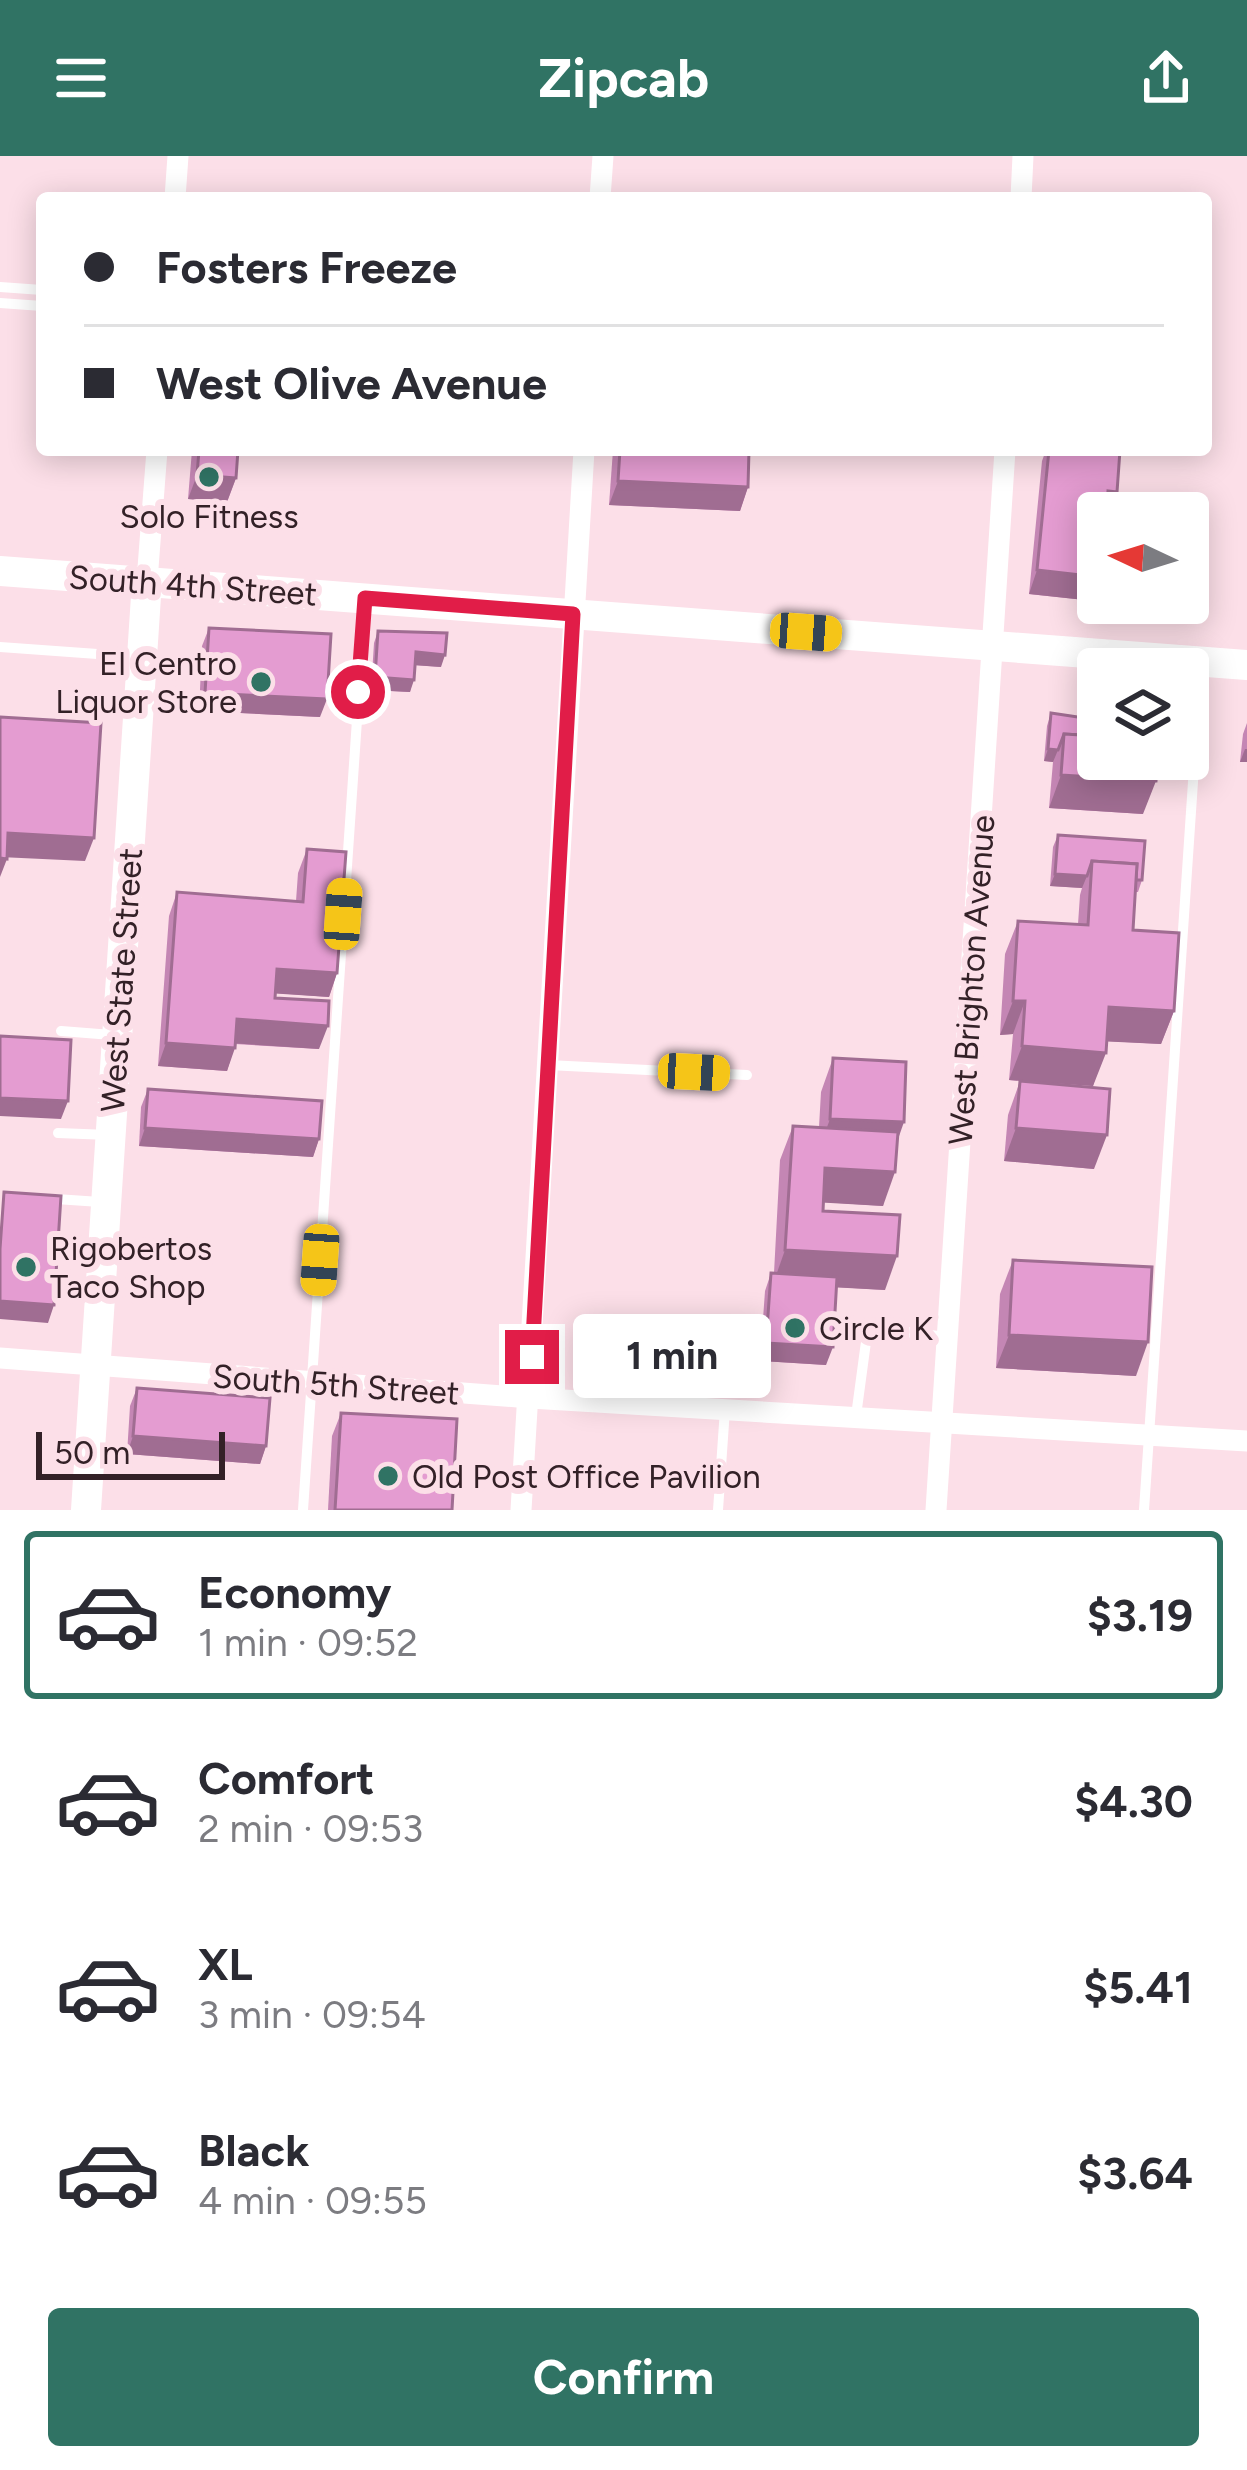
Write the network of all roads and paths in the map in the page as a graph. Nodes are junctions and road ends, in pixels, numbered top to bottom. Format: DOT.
graph roads {
  1 [pos="178,156"];
  2 [pos="603,156"];
  3 [pos="1023,156"];
  4 [pos="175,192"];
  5 [pos="600,192"];
  6 [pos="1021,192"];
  7 [pos="0,287"];
  8 [pos="36,290"];
  9 [pos="0,303"];
  10 [pos="36,306"];
  11 [pos="157,456"];
  12 [pos="584,456"];
  13 [pos="1005,456"];
  14 [pos="0,572"];
  15 [pos="147,580"];
  16 [pos="365,598"];
  17 [pos="573,614"];
  18 [pos="992,645"];
  19 [pos="0,647"];
  20 [pos="1077,652"];
  21 [pos="142,657"];
  22 [pos="1209,663"];
  23 [pos="1247,665"];
  24 [pos="1193,780"];
  25 [pos="61,1031"];
  26 [pos="117,1036"];
  27 [pos="548,1065"];
  28 [pos="747,1075"];
  29 [pos="58,1133"];
  30 [pos="110,1136"];
  31 [pos="56,1199"];
  32 [pos="106,1202"];
  33 [pos="949,1338"];
  34 [pos="0,1358"];
  35 [pos="96,1366"];
  36 [pos="311,1382"];
  37 [pos="530,1398"];
  38 [pos="725,1409"];
  39 [pos="856,1416"];
  40 [pos="944,1421"];
  41 [pos="1149,1434"];
  42 [pos="1247,1441"];
  43 [pos="86,1510"];
  44 [pos="303,1510"];
  45 [pos="521,1510"];
  46 [pos="718,1510"];
  47 [pos="936,1510"];
  48 [pos="1144,1510"];
  1 -- 4 [label="street"];
  2 -- 5 [label="street"];
  3 -- 6 [label="street"];
  7 -- 8 [label="lane"];
  9 -- 10 [label="lane"];
  11 -- 15 [label="street, West State Street"];
  12 -- 17 [label="street"];
  13 -- 18 [label="street, West Brighton Avenue"];
  14 -- 15 [label="main road, South 4th Street"];
  15 -- 16 [label="main road, South 4th Street"];
  15 -- 21 [label="main road, West State Street"];
  16 -- 17 [label="main road, South 4th Street"];
  16 -- 36 [label="lane"];
  17 -- 18 [label="main road, South 4th Street"];
  17 -- 27 [label="street"];
  18 -- 20 [label="main road, South 4th Street"];
  18 -- 33 [label="street, West Brighton Avenue"];
  19 -- 21 [label="lane"];
  21 -- 26 [label="main road, West State Street"];
  22 -- 23 [label="main road, South 4th Street"];
  24 -- 41 [label="lane"];
  25 -- 26 [label="lane"];
  26 -- 30 [label="main road, West State Street"];
  27 -- 28 [label="lane"];
  27 -- 37 [label="street"];
  29 -- 30 [label="lane"];
  30 -- 32 [label="main road, West State Street"];
  31 -- 32 [label="lane"];
  32 -- 35 [label="main road, West State Street"];
  33 -- 39 [label="lane"];
  33 -- 40 [label="street, West Brighton Avenue"];
  34 -- 35 [label="street, South 5th Street"];
  35 -- 36 [label="street, South 5th Street"];
  35 -- 43 [label="main road, West State Street"];
  36 -- 37 [label="street, South 5th Street"];
  36 -- 44 [label="lane"];
  37 -- 38 [label="street, South 5th Street"];
  37 -- 45 [label="street"];
  38 -- 39 [label="street, South 5th Street"];
  38 -- 46 [label="lane"];
  39 -- 40 [label="street, South 5th Street"];
  40 -- 41 [label="street, South 5th Street"];
  40 -- 47 [label="street, West Brighton Avenue"];
  41 -- 42 [label="street, South 5th Street"];
  41 -- 48 [label="lane"];
}
